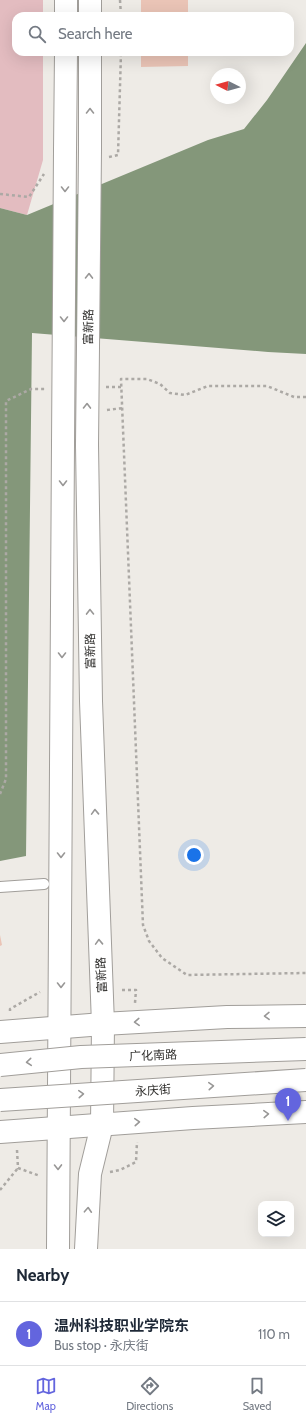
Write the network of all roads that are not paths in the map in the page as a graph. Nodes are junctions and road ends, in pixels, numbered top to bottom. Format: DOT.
graph roads {
  1 [pos="66,0"];
  2 [pos="90,0"];
  3 [pos="66,12"];
  4 [pos="90,12"];
  5 [pos="66,56"];
  6 [pos="90,56"];
  7 [pos="44,884"];
  8 [pos="0,887"];
  9 [pos="306,1016"];
  10 [pos="103,1024"];
  11 [pos="59,1028"];
  12 [pos="0,1032"];
  13 [pos="306,1049"];
  14 [pos="0,1065"];
  15 [pos="306,1080"];
  16 [pos="0,1100"];
  17 [pos="306,1112"];
  18 [pos="102,1125"];
  19 [pos="58,1128"];
  20 [pos="0,1132"];
  21 [pos="58,1249"];
  22 [pos="86,1249"];
  1 -- 3 [label="street"];
  2 -- 4 [label="street"];
  5 -- 11 [label="street, 富新路, one-way, bridge"];
  10 -- 6 [label="street, 富新路, one-way, bridge"];
  7 -- 8 [label="lane"];
  9 -- 10 [label="street, one-way"];
  10 -- 11 [label="street"];
  10 -- 18 [label="street, 富新路"];
  11 -- 12 [label="street"];
  11 -- 19 [label="street, 富新路"];
  13 -- 14 [label="street, 广化南路, one-way, bridge"];
  16 -- 15 [label="street, 永庆街, one-way, bridge"];
  18 -- 17 [label="street, one-way"];
  18 -- 19 [label="street"];
  22 -- 18 [label="street, 富新路, one-way"];
  19 -- 20 [label="street"];
  19 -- 21 [label="street, 富新路, one-way"];
}
